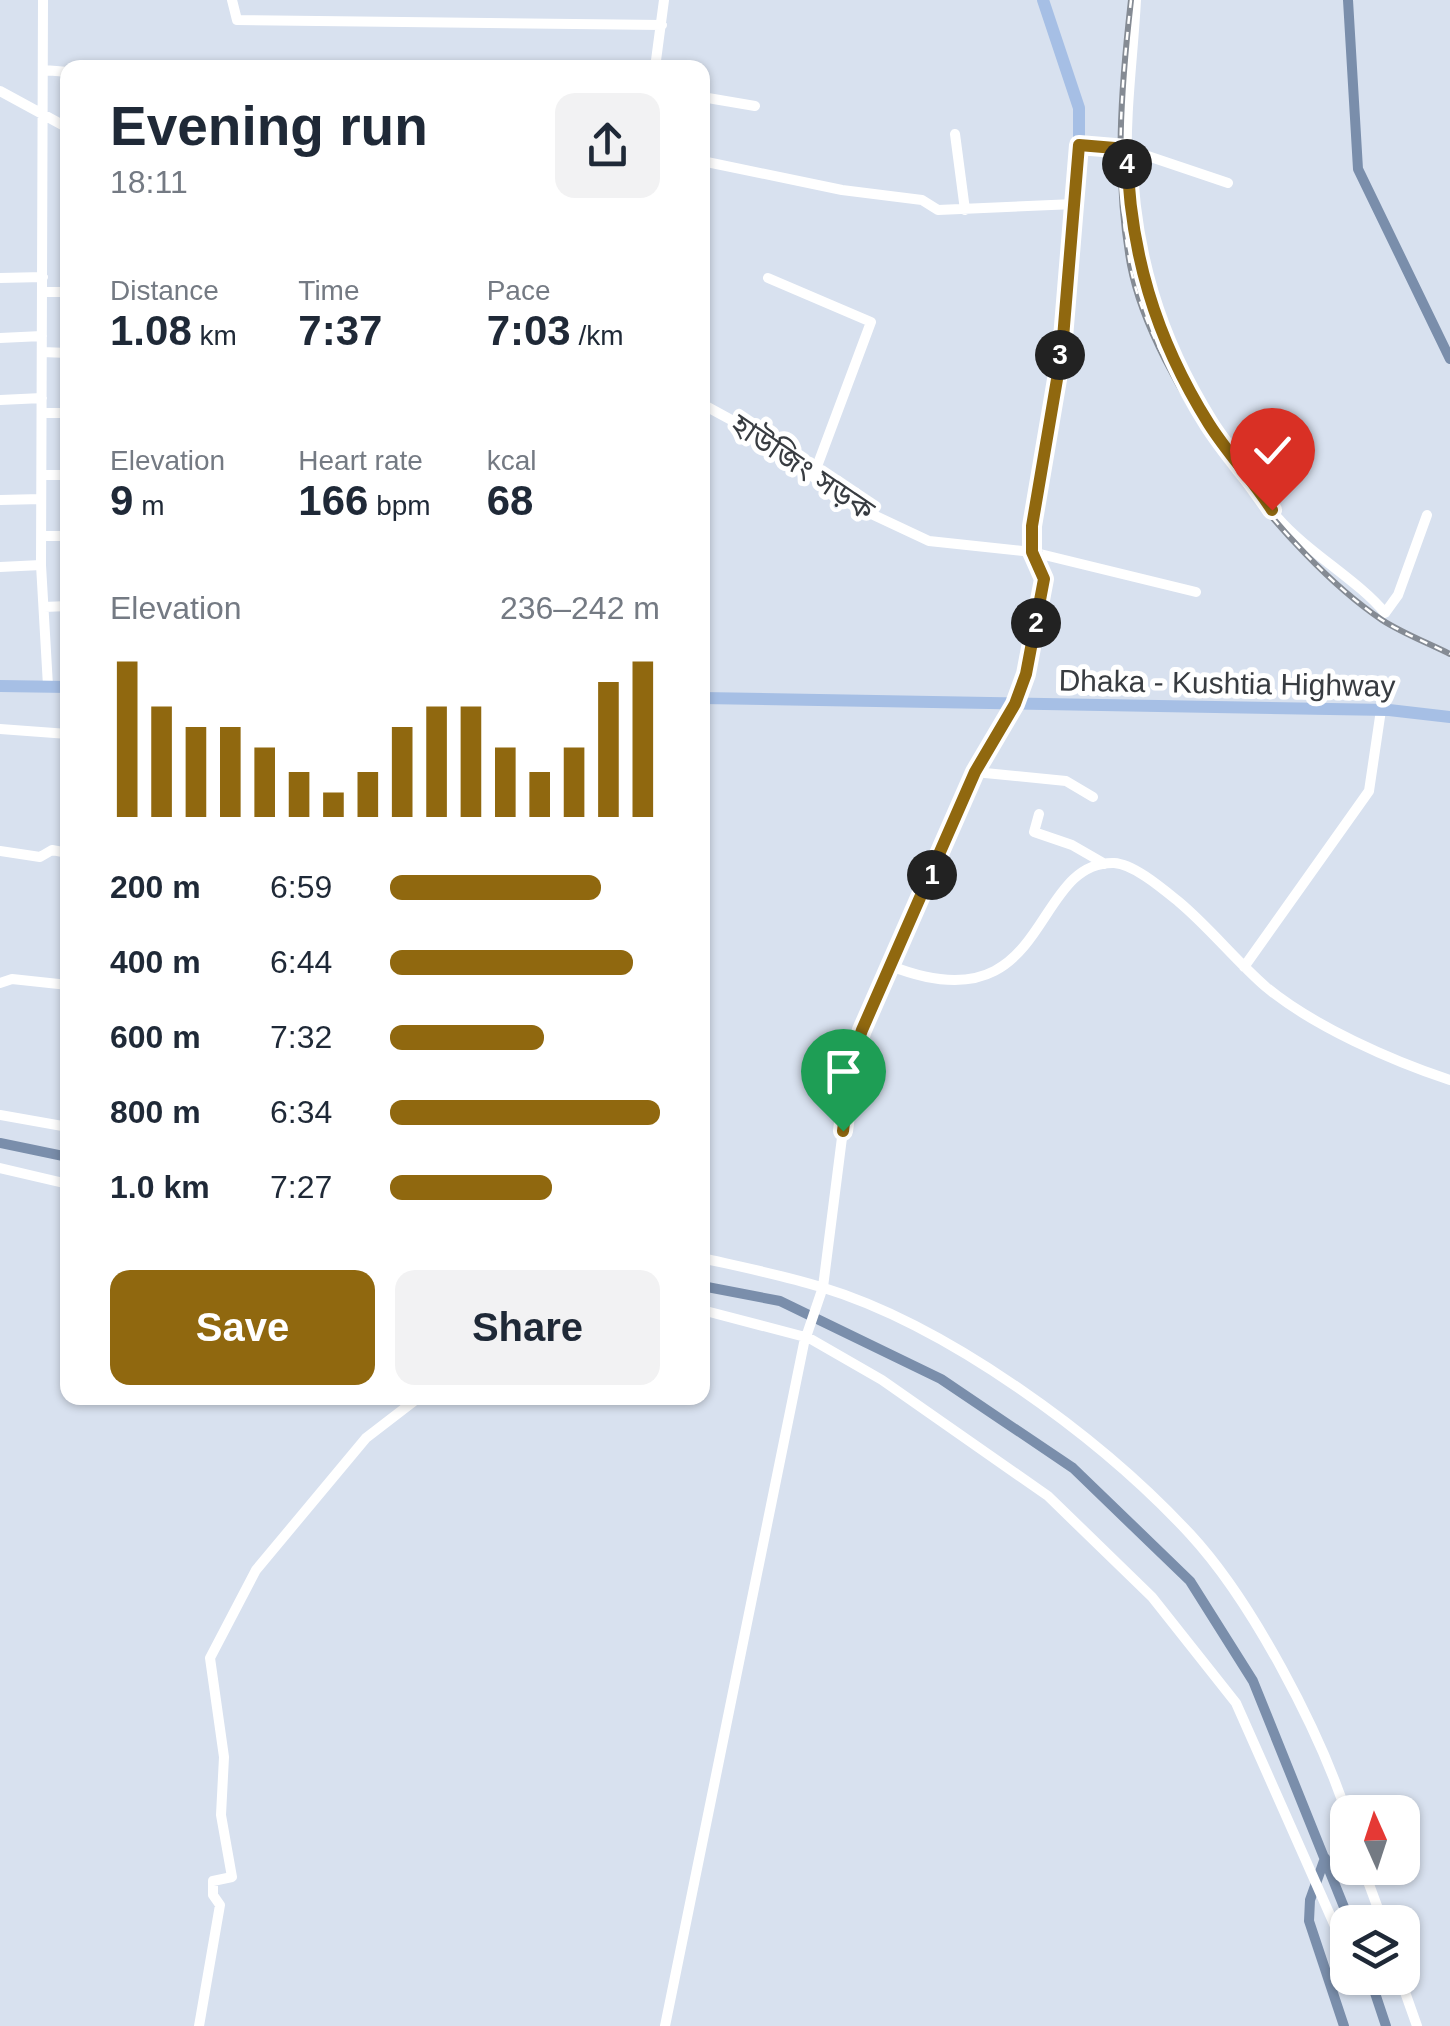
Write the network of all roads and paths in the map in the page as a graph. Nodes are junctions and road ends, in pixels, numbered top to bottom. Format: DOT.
graph roads {
  1 [pos="44,0"];
  2 [pos="232,0"];
  3 [pos="664,0"];
  4 [pos="1044,0"];
  5 [pos="1136,0"];
  6 [pos="662,25"];
  7 [pos="656,60"];
  8 [pos="44,70"];
  9 [pos="60,71"];
  10 [pos="0,91"];
  11 [pos="710,98"];
  12 [pos="755,106"];
  13 [pos="44,119"];
  14 [pos="60,125"];
  15 [pos="955,134"];
  16 [pos="1079,145"];
  17 [pos="1127,149"];
  18 [pos="710,164"];
  19 [pos="1228,182"];
  20 [pos="1075,204"];
  21 [pos="965,210"];
  22 [pos="43,276"];
  23 [pos="0,278"];
  24 [pos="768,278"];
  25 [pos="43,292"];
  26 [pos="60,292"];
  27 [pos="42,336"];
  28 [pos="0,338"];
  29 [pos="42,352"];
  30 [pos="60,352"];
  31 [pos="42,398"];
  32 [pos="0,400"];
  33 [pos="710,408"];
  34 [pos="42,413"];
  35 [pos="60,413"];
  36 [pos="42,475"];
  37 [pos="60,475"];
  38 [pos="813,477"];
  39 [pos="41,499"];
  40 [pos="0,500"];
  41 [pos="1427,515"];
  42 [pos="41,536"];
  43 [pos="60,536"];
  44 [pos="1032,552"];
  45 [pos="41,565"];
  46 [pos="0,567"];
  47 [pos="1196,592"];
  48 [pos="60,606"];
  49 [pos="44,607"];
  50 [pos="0,686"];
  51 [pos="48,686"];
  52 [pos="60,686"];
  53 [pos="710,698"];
  54 [pos="1015,704"];
  55 [pos="1381,710"];
  56 [pos="1450,717"];
  57 [pos="0,729"];
  58 [pos="60,733"];
  59 [pos="975,772"];
  60 [pos="1093,797"];
  61 [pos="1039,814"];
  62 [pos="0,851"];
  63 [pos="60,852"];
  64 [pos="1104,864"];
  65 [pos="891,966"];
  66 [pos="1244,966"];
  67 [pos="0,983"];
  68 [pos="60,984"];
  69 [pos="1450,1080"];
  70 [pos="0,1115"];
  71 [pos="60,1126"];
  72 [pos="0,1168"];
  73 [pos="60,1182"];
  74 [pos="710,1260"];
  75 [pos="823,1287"];
  76 [pos="710,1312"];
  77 [pos="809,1338"];
  78 [pos="409,1405"];
  79 [pos="1337,1795"];
  80 [pos="1330,1915"];
  81 [pos="1406,1995"];
  82 [pos="199,2026"];
  83 [pos="666,2026"];
  84 [pos="1417,2026"];
  1 -- 8 [label="street"];
  2 -- 6 [label="street"];
  3 -- 6 [label="street"];
  4 -- 16 [label="main road"];
  5 -- 17 [label="street"];
  6 -- 7 [label="street"];
  8 -- 9 [label="street"];
  8 -- 13 [label="street"];
  10 -- 13 [label="street"];
  11 -- 12 [label="street"];
  13 -- 14 [label="street"];
  13 -- 22 [label="street"];
  15 -- 21 [label="street"];
  16 -- 17 [label="street"];
  16 -- 20 [label="main road"];
  17 -- 19 [label="street"];
  17 -- 41 [label="street"];
  18 -- 21 [label="street"];
  20 -- 21 [label="street"];
  20 -- 44 [label="main road"];
  22 -- 23 [label="street"];
  22 -- 25 [label="street"];
  24 -- 38 [label="street"];
  25 -- 26 [label="street"];
  25 -- 27 [label="street"];
  27 -- 28 [label="street"];
  27 -- 29 [label="street"];
  29 -- 30 [label="street"];
  29 -- 31 [label="street"];
  31 -- 32 [label="street"];
  31 -- 34 [label="street"];
  33 -- 38 [label="street, হাউজিং সড়ক"];
  34 -- 35 [label="street"];
  34 -- 36 [label="street"];
  36 -- 37 [label="street"];
  36 -- 39 [label="street"];
  38 -- 44 [label="street, হাউজিং সড়ক"];
  39 -- 40 [label="street"];
  39 -- 42 [label="street"];
  42 -- 43 [label="street"];
  42 -- 45 [label="street"];
  44 -- 47 [label="street, হাউজিং সড়ক"];
  44 -- 54 [label="main road"];
  45 -- 46 [label="street"];
  45 -- 49 [label="street"];
  48 -- 49 [label="street"];
  49 -- 51 [label="street"];
  50 -- 51 [label="main road"];
  51 -- 52 [label="main road"];
  53 -- 54 [label="main road, Dhaka - Kushtia Highway"];
  54 -- 55 [label="main road, Dhaka - Kushtia Highway"];
  54 -- 59 [label="street"];
  55 -- 56 [label="main road, Dhaka - Kushtia Highway"];
  55 -- 66 [label="street"];
  57 -- 58 [label="street"];
  59 -- 60 [label="street"];
  59 -- 65 [label="street"];
  61 -- 64 [label="street"];
  62 -- 63 [label="street"];
  64 -- 65 [label="street"];
  64 -- 66 [label="street"];
  65 -- 75 [label="street"];
  66 -- 69 [label="street"];
  67 -- 68 [label="street"];
  70 -- 71 [label="street"];
  72 -- 73 [label="street"];
  74 -- 75 [label="street"];
  75 -- 77 [label="street"];
  75 -- 79 [label="street"];
  76 -- 77 [label="street"];
  77 -- 80 [label="street"];
  77 -- 83 [label="street"];
  78 -- 82 [label="street"];
  81 -- 84 [label="street"];
}
